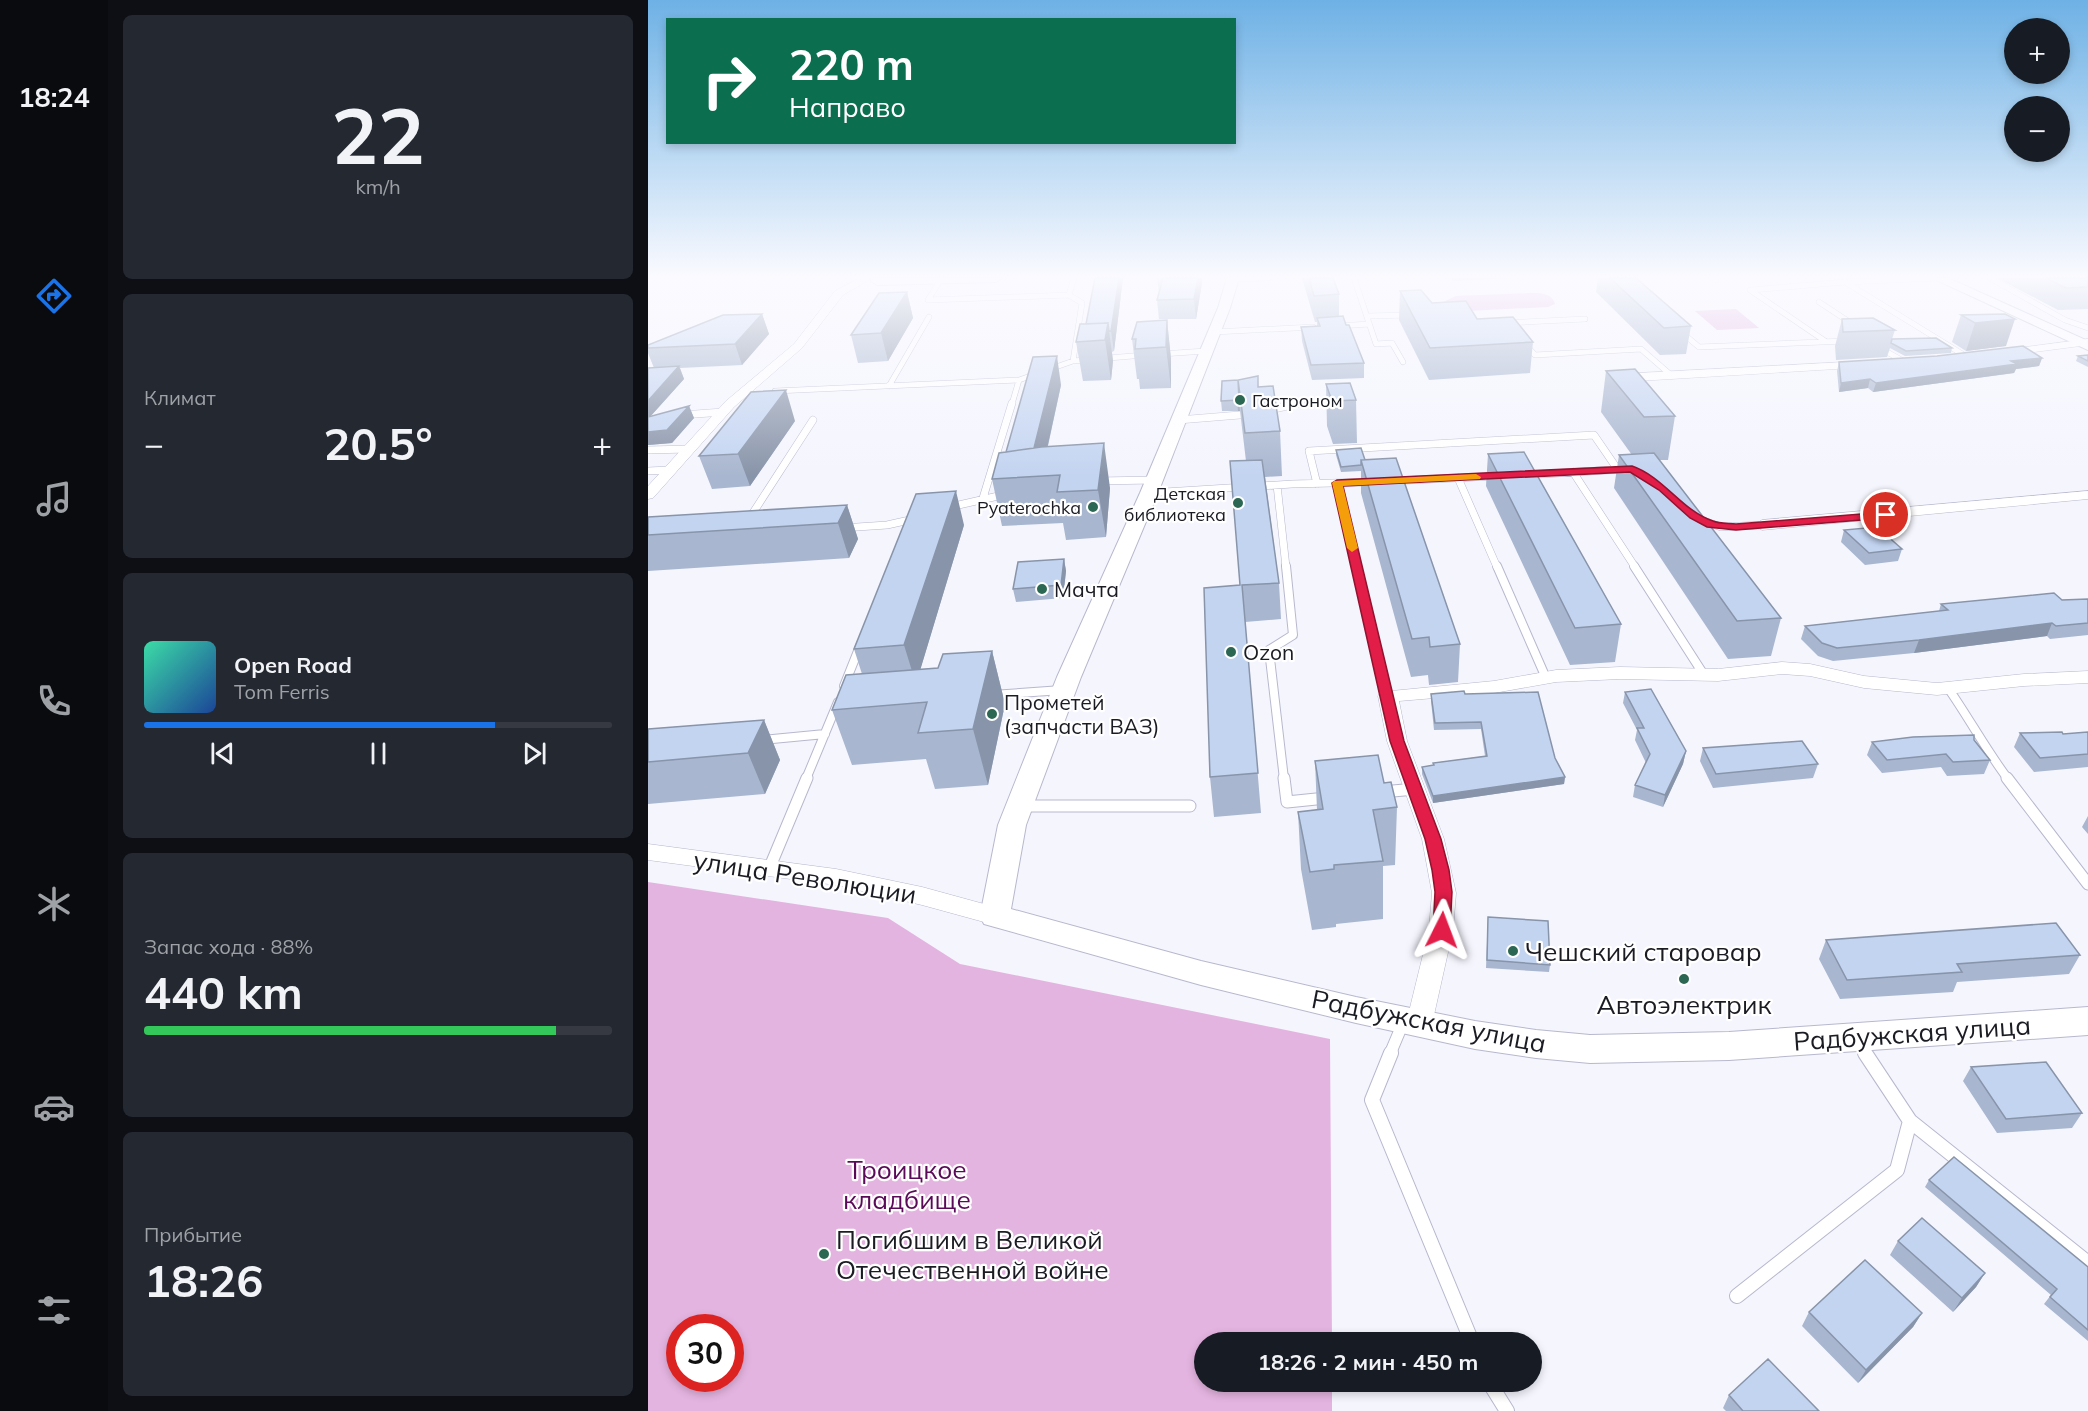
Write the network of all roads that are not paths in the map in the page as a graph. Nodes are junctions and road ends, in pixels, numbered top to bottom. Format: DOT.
graph roads {
  1 [pos="800,344"];
  2 [pos="913,344"];
  3 [pos="1076,344"];
  4 [pos="1191,344"];
  5 [pos="1209,344"];
  6 [pos="1392,344"];
  7 [pos="1525,344"];
  8 [pos="1696,344"];
  9 [pos="1766,344"];
  10 [pos="1956,344"];
  11 [pos="2079,344"];
  12 [pos="1876,346"];
  13 [pos="1978,356"];
  14 [pos="1945,359"];
  15 [pos="1073,361"];
  16 [pos="1403,362"];
  17 [pos="1909,362"];
  18 [pos="1672,376"];
  19 [pos="1621,378"];
  20 [pos="1019,380"];
  21 [pos="890,386"];
  22 [pos="766,391"];
  23 [pos="1301,403"];
  24 [pos="723,412"];
  25 [pos="677,416"];
  26 [pos="813,420"];
  27 [pos="1178,420"];
  28 [pos="689,448"];
  29 [pos="648,450"];
  30 [pos="1632,469"];
  31 [pos="669,470"];
  32 [pos="1618,470"];
  33 [pos="648,471"];
  34 [pos="1574,472"];
  35 [pos="1515,475"];
  36 [pos="1504,476"];
  37 [pos="1458,478"];
  38 [pos="1388,481"];
  39 [pos="1089,482"];
  40 [pos="1376,482"];
  41 [pos="1337,483"];
  42 [pos="1317,484"];
  43 [pos="1277,485"];
  44 [pos="1152,487"];
  45 [pos="1013,493"];
  46 [pos="648,495"];
  47 [pos="2088,495"];
  48 [pos="983,498"];
  49 [pos="939,511"];
  50 [pos="1693,515"];
  51 [pos="919,518"];
  52 [pos="909,521"];
  53 [pos="1762,525"];
  54 [pos="744,526"];
  55 [pos="830,529"];
  56 [pos="905,532"];
  57 [pos="866,632"];
  58 [pos="1704,675"];
  59 [pos="2088,677"];
  60 [pos="1546,678"];
  61 [pos="1948,688"];
  62 [pos="1064,690"];
  63 [pos="985,695"];
  64 [pos="1388,696"];
  65 [pos="847,708"];
  66 [pos="835,709"];
  67 [pos="825,734"];
  68 [pos="754,740"];
  69 [pos="1415,789"];
  70 [pos="1368,794"];
  71 [pos="1333,797"];
  72 [pos="1020,806"];
  73 [pos="1190,806"];
  74 [pos="648,852"];
  75 [pos="768,869"];
  76 [pos="2088,884"];
  77 [pos="995,916"];
  78 [pos="2088,1021"];
  79 [pos="1412,1022"];
  80 [pos="1855,1038"];
  81 [pos="1910,1121"];
  82 [pos="2088,1263"];
  83 [pos="1737,1296"];
  84 [pos="1468,1332"];
  85 [pos="1495,1392"];
  86 [pos="1507,1411"];
  1 -- 24 [label="street"];
  2 -- 21 [label="lane"];
  3 -- 15 [label="lane"];
  4 -- 15 [label="lane"];
  5 -- 27 [label="street"];
  6 -- 16 [label="lane"];
  7 -- 18 [label="lane"];
  8 -- 9 [label="lane"];
  10 -- 13 [label="lane"];
  11 -- 13 [label="street"];
  12 -- 17 [label="lane"];
  13 -- 14 [label="street"];
  15 -- 20 [label="lane"];
  17 -- 18 [label="street"];
  18 -- 19 [label="street"];
  20 -- 21 [label="lane"];
  20 -- 48 [label="lane"];
  21 -- 22 [label="lane"];
  23 -- 27 [label="lane"];
  24 -- 25 [label="lane"];
  24 -- 28 [label="street"];
  26 -- 54 [label="lane"];
  27 -- 44 [label="street"];
  28 -- 29 [label="lane"];
  28 -- 31 [label="street"];
  30 -- 32 [label="lane"];
  31 -- 33 [label="lane"];
  31 -- 46 [label="street"];
  32 -- 34 [label="lane"];
  32 -- 42 [label="lane"];
  34 -- 35 [label="lane"];
  34 -- 58 [label="lane"];
  36 -- 37 [label="lane"];
  37 -- 38 [label="lane"];
  37 -- 60 [label="lane"];
  39 -- 44 [label="lane"];
  40 -- 41 [label="lane"];
  41 -- 42 [label="lane"];
  41 -- 64 [label="lane"];
  42 -- 43 [label="lane"];
  43 -- 44 [label="lane"];
  43 -- 71 [label="lane"];
  44 -- 62 [label="street"];
  45 -- 48 [label="lane"];
  47 -- 53 [label="street"];
  48 -- 49 [label="lane"];
  50 -- 53 [label="lane"];
  51 -- 52 [label="lane"];
  52 -- 55 [label="lane"];
  52 -- 56 [label="lane"];
  57 -- 66 [label="lane"];
  58 -- 60 [label="street"];
  58 -- 61 [label="street"];
  59 -- 61 [label="street"];
  60 -- 64 [label="street"];
  61 -- 76 [label="lane"];
  62 -- 63 [label="lane"];
  62 -- 72 [label="street"];
  64 -- 69 [label="street"];
  65 -- 66 [label="lane"];
  66 -- 67 [label="lane"];
  67 -- 68 [label="lane"];
  67 -- 75 [label="lane"];
  69 -- 70 [label="lane"];
  69 -- 79 [label="street"];
  72 -- 73 [label="lane"];
  72 -- 77 [label="street"];
  74 -- 75 [label="street, улица Революции"];
  75 -- 77 [label="street, улица Революции"];
  77 -- 79 [label="street, Радбужская улица"];
  78 -- 80 [label="street, Радбужская улица"];
  79 -- 80 [label="street, Радбужская улица"];
  79 -- 84 [label="lane"];
  80 -- 81 [label="lane"];
  81 -- 82 [label="lane"];
  81 -- 83 [label="lane"];
  85 -- 86 [label="lane"];
}
